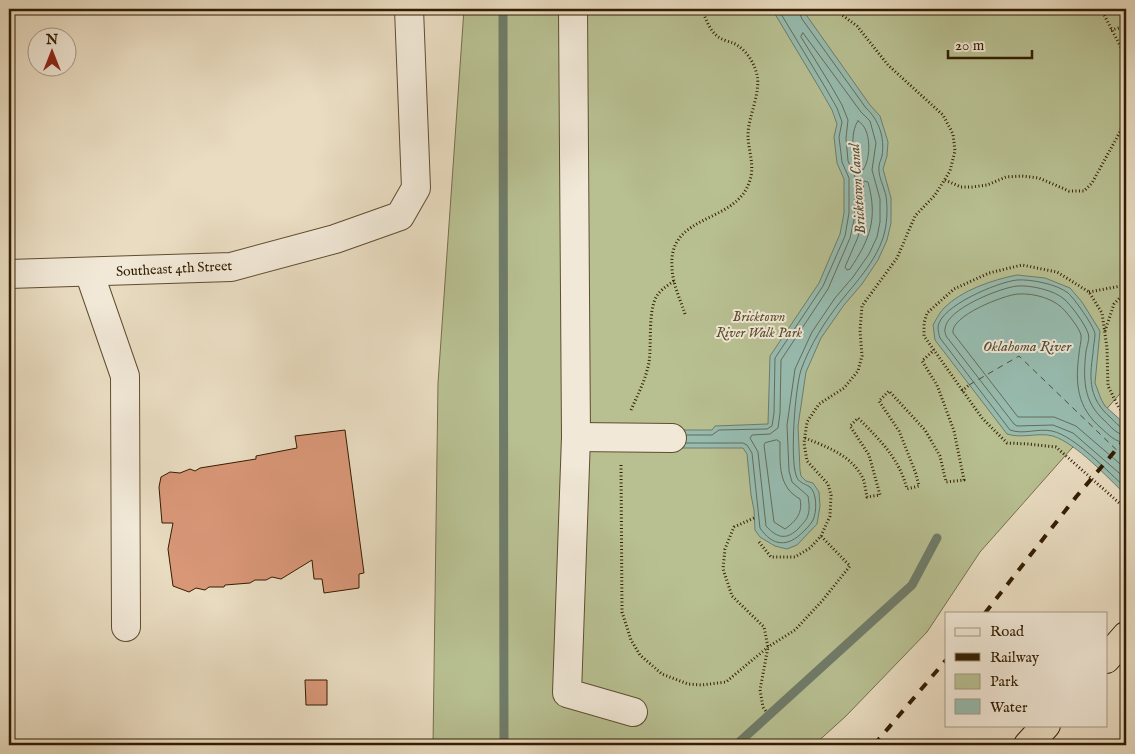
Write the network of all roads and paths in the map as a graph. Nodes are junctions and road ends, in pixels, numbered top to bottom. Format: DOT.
graph roads {
  1 [pos="409,9"];
  2 [pos="573,9"];
  3 [pos="702,9"];
  4 [pos="834,9"];
  5 [pos="1101,9"];
  6 [pos="1126,26"];
  7 [pos="1111,30"];
  8 [pos="1126,63"];
  9 [pos="1126,110"];
  10 [pos="944,180"];
  11 [pos="89,272"];
  12 [pos="9,274"];
  13 [pos="674,280"];
  14 [pos="1126,285"];
  15 [pos="1126,291"];
  16 [pos="1089,292"];
  17 [pos="685,314"];
  18 [pos="1104,332"];
  19 [pos="934,350"];
  20 [pos="969,385"];
  21 [pos="962,390"];
  22 [pos="1126,414"];
  23 [pos="576,437"];
  24 [pos="618,438"];
  25 [pos="672,438"];
  26 [pos="805,438"];
  27 [pos="1126,509"];
  28 [pos="754,518"];
  29 [pos="821,536"];
  30 [pos="758,542"];
  31 [pos="126,627"];
  32 [pos="1126,636"];
  33 [pos="768,647"];
  34 [pos="1108,656"];
  35 [pos="632,712"];
  36 [pos="767,713"];
  37 [pos="1045,726"];
  38 [pos="1028,745"];
  1 -- 11 [label="street, Southeast 4th Street"];
  2 -- 23 [label="street"];
  3 -- 13 [label="path"];
  4 -- 10 [label="path"];
  5 -- 7 [label="path"];
  6 -- 7 [label="path"];
  7 -- 8 [label="path"];
  9 -- 10 [label="path"];
  10 -- 26 [label="path"];
  11 -- 12 [label="street, Southeast 4th Street"];
  11 -- 31 [label="street"];
  13 -- 17 [label="path"];
  13 -- 24 [label="path"];
  14 -- 16 [label="path"];
  15 -- 18 [label="path"];
  16 -- 18 [label="path"];
  16 -- 19 [label="path"];
  18 -- 22 [label="path"];
  19 -- 21 [label="path"];
  19 -- 26 [label="path"];
  20 -- 21 [label="path"];
  21 -- 27 [label="path"];
  23 -- 24 [label="street"];
  23 -- 35 [label="street"];
  24 -- 25 [label="street"];
  24 -- 33 [label="path"];
  26 -- 29 [label="path"];
  28 -- 33 [label="path"];
  29 -- 30 [label="path"];
  29 -- 33 [label="path"];
  32 -- 34 [label="highway"];
  33 -- 36 [label="path"];
  37 -- 38 [label="highway"];
}
